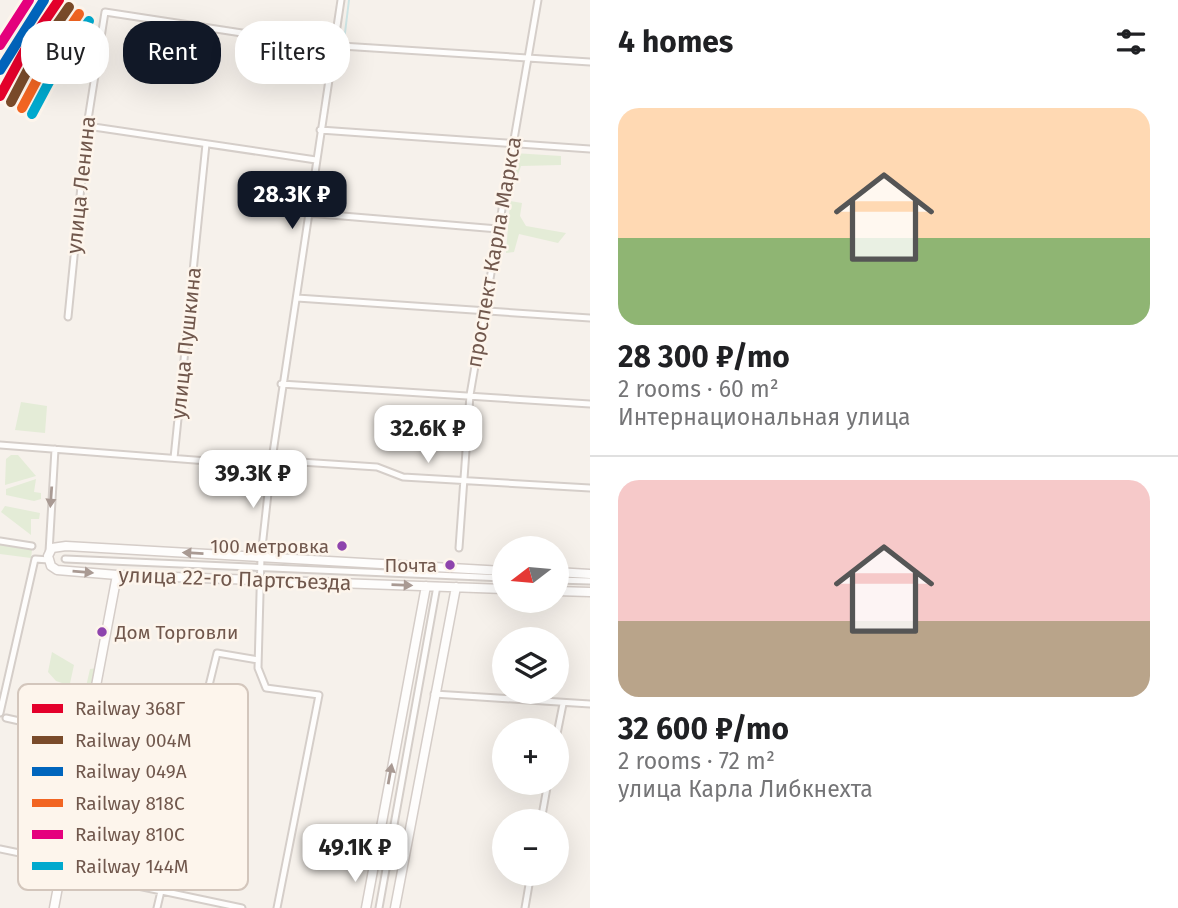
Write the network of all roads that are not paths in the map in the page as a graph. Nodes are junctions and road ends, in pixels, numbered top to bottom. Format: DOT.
graph roads {
  1 [pos="341,0"];
  2 [pos="538,0"];
  3 [pos="338,21"];
  4 [pos="235,32"];
  5 [pos="350,48"];
  6 [pos="527,58"];
  7 [pos="590,62"];
  8 [pos="328,84"];
  9 [pos="87,126"];
  10 [pos="320,130"];
  11 [pos="206,144"];
  12 [pos="512,145"];
  13 [pos="590,149"];
  14 [pos="316,160"];
  15 [pos="307,213"];
  16 [pos="498,229"];
  17 [pos="297,298"];
  18 [pos="484,311"];
  19 [pos="68,317"];
  20 [pos="590,318"];
  21 [pos="281,384"];
  22 [pos="470,395"];
  23 [pos="590,404"];
  24 [pos="0,445"];
  25 [pos="55,449"];
  26 [pos="174,458"];
  27 [pos="271,466"];
  28 [pos="464,480"];
  29 [pos="590,488"];
  30 [pos="0,541"];
  31 [pos="32,545"];
  32 [pos="459,548"];
  33 [pos="49,556"];
  34 [pos="261,557"];
  35 [pos="65,559"];
  36 [pos="261,568"];
  37 [pos="492,570"];
  38 [pos="569,572"];
  39 [pos="590,573"];
  40 [pos="117,575"];
  41 [pos="492,578"];
  42 [pos="261,579"];
  43 [pos="569,581"];
  44 [pos="590,582"];
  45 [pos="426,586"];
  46 [pos="437,586"];
  47 [pos="456,587"];
  48 [pos="492,588"];
  49 [pos="569,591"];
  50 [pos="590,592"];
  51 [pos="258,660"];
  52 [pos="97,684"];
  53 [pos="209,684"];
  54 [pos="434,694"];
  55 [pos="492,698"];
  56 [pos="563,704"];
  57 [pos="569,704"];
  58 [pos="590,704"];
  59 [pos="0,713"];
  60 [pos="6,718"];
  61 [pos="560,718"];
  62 [pos="18,721"];
  63 [pos="0,849"];
  64 [pos="18,854"];
  65 [pos="529,886"];
  66 [pos="57,890"];
  67 [pos="152,890"];
  68 [pos="160,892"];
  69 [pos="54,908"];
  70 [pos="157,908"];
  71 [pos="242,908"];
  72 [pos="277,908"];
  73 [pos="366,908"];
  74 [pos="379,908"];
  75 [pos="395,908"];
  76 [pos="525,908"];
  1 -- 3 [label="street"];
  2 -- 6 [label="street, проспект Карла Маркса"];
  4 -- 9 [label="street, улица Ленина"];
  5 -- 6 [label="street"];
  6 -- 7 [label="street"];
  6 -- 12 [label="street, проспект Карла Маркса"];
  8 -- 10 [label="street"];
  9 -- 11 [label="street"];
  9 -- 19 [label="street, улица Ленина"];
  10 -- 12 [label="street"];
  10 -- 14 [label="street"];
  11 -- 14 [label="street"];
  11 -- 26 [label="street, улица Пушкина"];
  12 -- 13 [label="street"];
  12 -- 16 [label="street, проспект Карла Маркса"];
  14 -- 15 [label="street"];
  15 -- 16 [label="street"];
  15 -- 17 [label="street"];
  16 -- 18 [label="street, проспект Карла Маркса"];
  17 -- 18 [label="street"];
  17 -- 21 [label="street"];
  18 -- 20 [label="street"];
  18 -- 22 [label="street, проспект Карла Маркса"];
  21 -- 22 [label="street"];
  21 -- 27 [label="street"];
  22 -- 23 [label="street"];
  22 -- 28 [label="street, проспект Карла Маркса"];
  24 -- 25 [label="street"];
  25 -- 26 [label="street"];
  25 -- 33 [label="street, one-way"];
  26 -- 27 [label="street"];
  27 -- 28 [label="street"];
  27 -- 34 [label="street"];
  28 -- 29 [label="street"];
  28 -- 32 [label="street, проспект Карла Маркса"];
  30 -- 31 [label="street"];
  34 -- 33 [label="main road, улица 22-го Партсъезда, one-way"];
  33 -- 40 [label="main road, улица 22-го Партсъезда, one-way"];
  33 -- 59 [label="street"];
  34 -- 36 [label="street"];
  34 -- 37 [label="main road, улица 22-го Партсъезда"];
  35 -- 36 [label="street"];
  36 -- 41 [label="street"];
  36 -- 42 [label="street"];
  38 -- 39 [label="main road"];
  40 -- 42 [label="main road, улица 22-го Партсъезда"];
  40 -- 52 [label="main road"];
  42 -- 45 [label="main road, улица 22-го Партсъезда, one-way"];
  42 -- 51 [label="street"];
  43 -- 44 [label="street"];
  45 -- 46 [label="main road, улица 22-го Партсъезда"];
  73 -- 45 [label="main road, one-way"];
  46 -- 47 [label="main road, улица 22-го Партсъезда"];
  46 -- 74 [label="street"];
  47 -- 48 [label="main road, улица 22-го Партсъезда"];
  47 -- 54 [label="main road"];
  49 -- 50 [label="main road"];
  51 -- 53 [label="street"];
  51 -- 72 [label="street"];
  54 -- 55 [label="street"];
  54 -- 75 [label="main road"];
  56 -- 61 [label="street"];
  57 -- 58 [label="street"];
  60 -- 62 [label="street"];
  63 -- 64 [label="street"];
  65 -- 76 [label="street"];
  66 -- 69 [label="main road"];
  67 -- 68 [label="street"];
  68 -- 70 [label="street"];
  68 -- 71 [label="street"];
}
